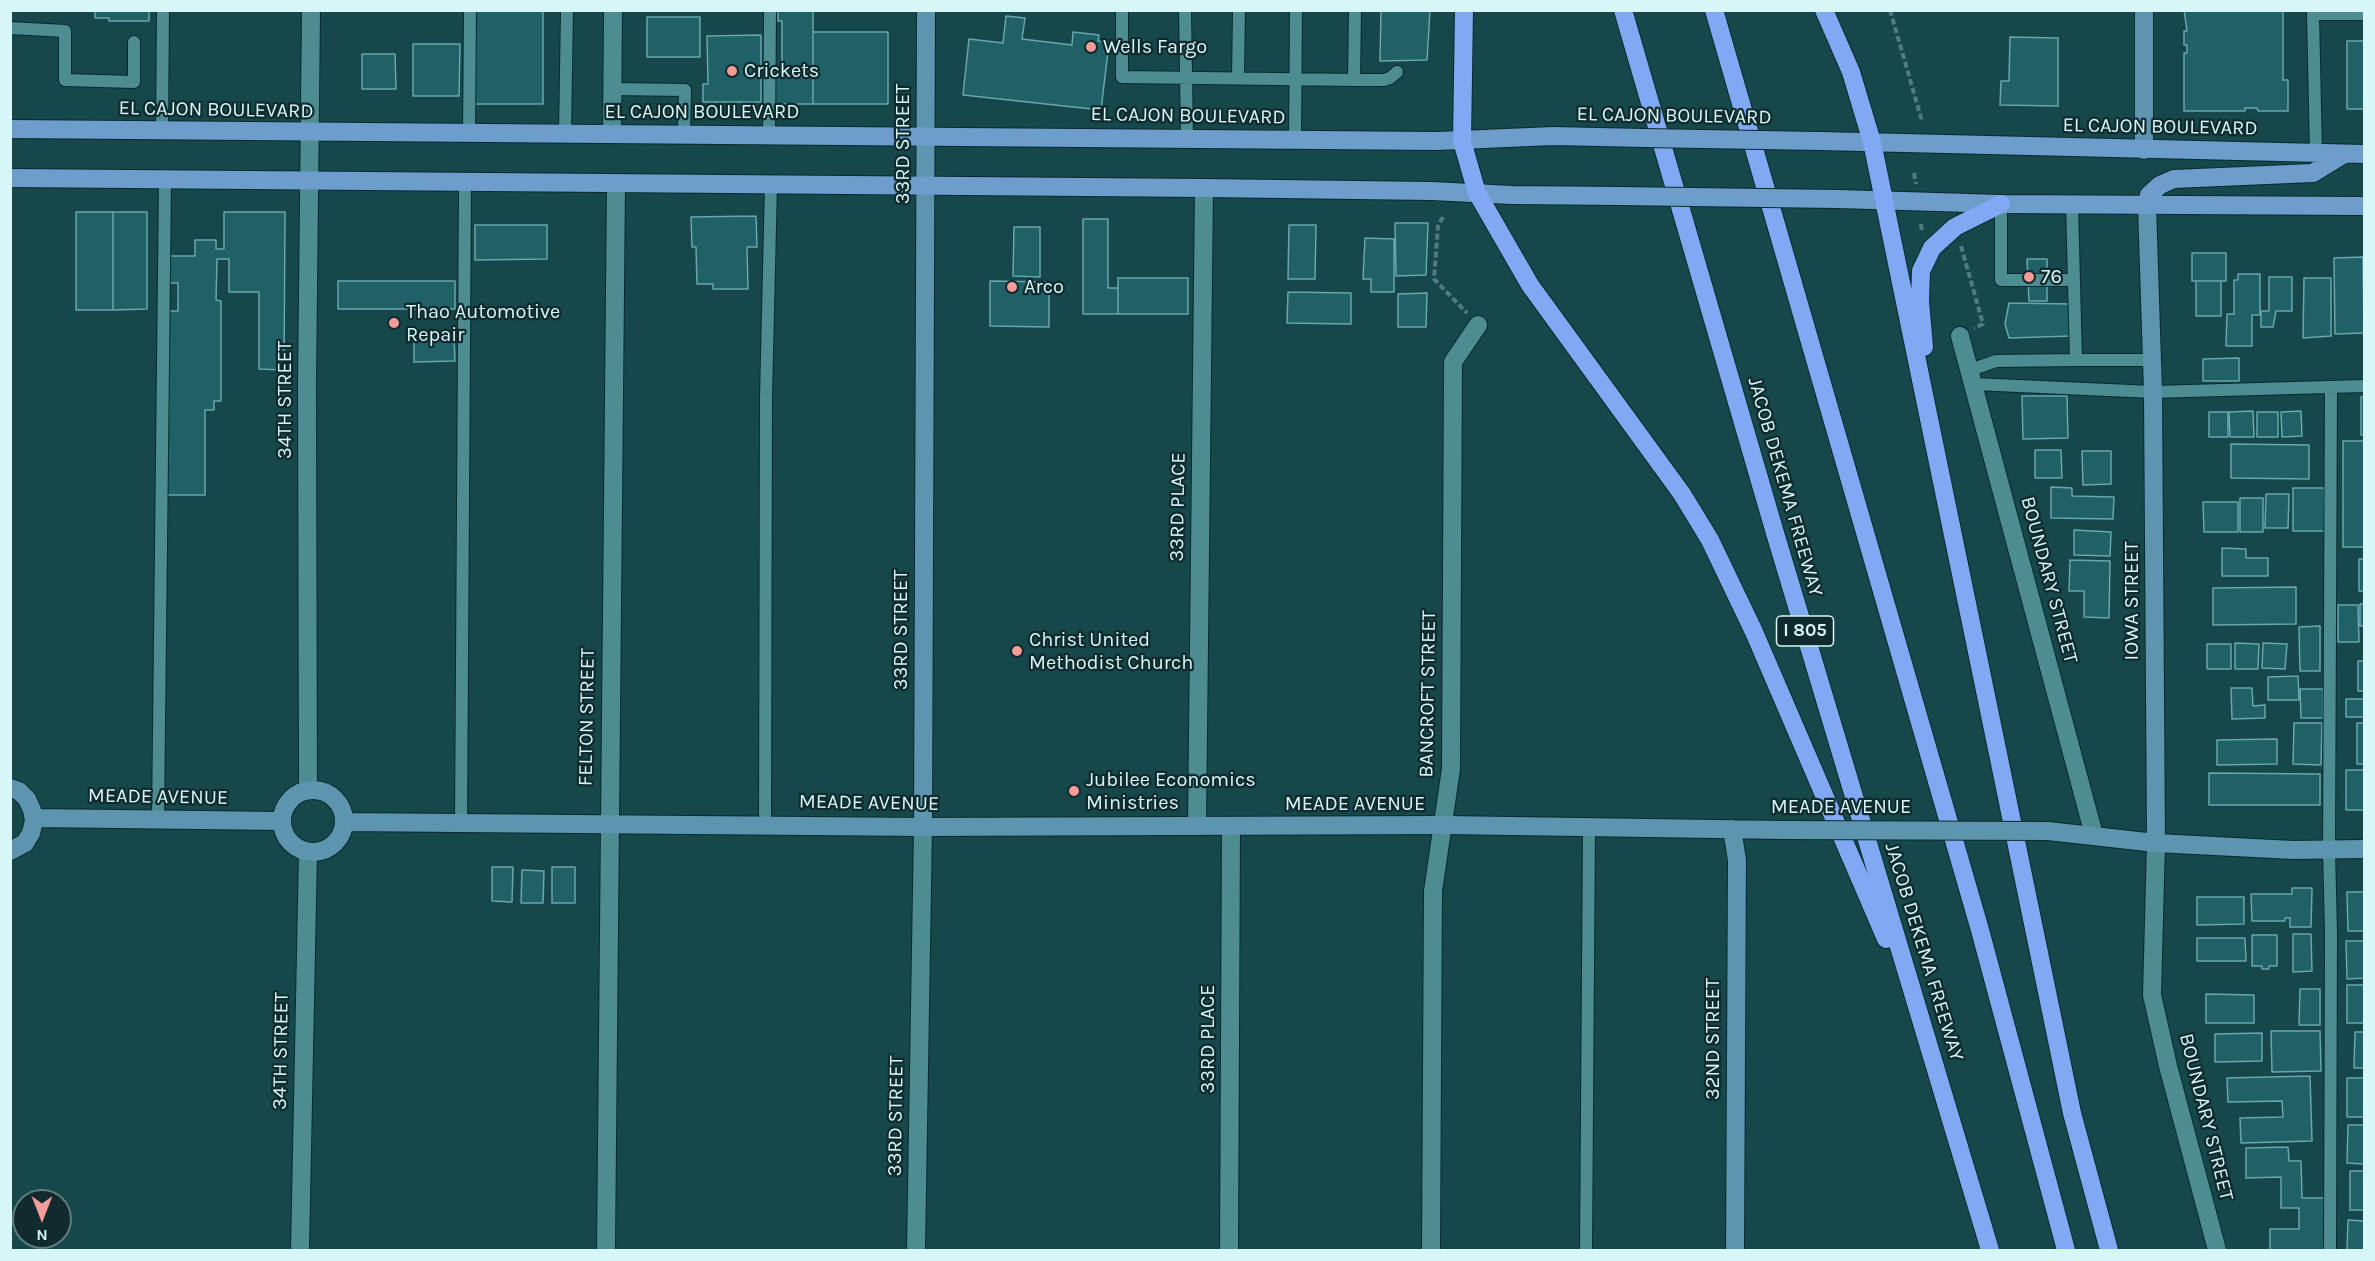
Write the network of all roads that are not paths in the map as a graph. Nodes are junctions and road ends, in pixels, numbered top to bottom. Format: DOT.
graph roads {
  1 [pos="163,10"];
  2 [pos="311,10"];
  3 [pos="470,10"];
  4 [pos="567,10"];
  5 [pos="613,10"];
  6 [pos="770,10"];
  7 [pos="926,10"];
  8 [pos="1122,10"];
  9 [pos="1185,10"];
  10 [pos="1239,10"];
  11 [pos="1296,10"];
  12 [pos="1354,10"];
  13 [pos="1464,10"];
  14 [pos="1623,10"];
  15 [pos="1714,10"];
  16 [pos="1824,10"];
  17 [pos="2144,10"];
  18 [pos="2313,12"];
  19 [pos="2364,14"];
  20 [pos="10,28"];
  21 [pos="134,42"];
  22 [pos="1397,72"];
  23 [pos="1185,78"];
  24 [pos="1238,78"];
  25 [pos="1295,79"];
  26 [pos="1354,80"];
  27 [pos="613,89"];
  28 [pos="10,129"];
  29 [pos="162,131"];
  30 [pos="469,133"];
  31 [pos="311,134"];
  32 [pos="566,134"];
  33 [pos="612,134"];
  34 [pos="684,134"];
  35 [pos="769,135"];
  36 [pos="925,136"];
  37 [pos="1187,139"];
  38 [pos="1295,140"];
  39 [pos="1462,141"];
  40 [pos="1872,142"];
  41 [pos="2144,150"];
  42 [pos="2316,153"];
  43 [pos="2344,154"];
  44 [pos="2364,154"];
  45 [pos="10,178"];
  46 [pos="165,180"];
  47 [pos="310,181"];
  48 [pos="465,182"];
  49 [pos="616,183"];
  50 [pos="771,184"];
  51 [pos="925,186"];
  52 [pos="1204,188"];
  53 [pos="1477,193"];
  54 [pos="1884,201"];
  55 [pos="2001,204"];
  56 [pos="2072,204"];
  57 [pos="2147,206"];
  58 [pos="2364,206"];
  59 [pos="2074,280"];
  60 [pos="1478,325"];
  61 [pos="1960,336"];
  62 [pos="2076,360"];
  63 [pos="2151,360"];
  64 [pos="1972,377"];
  65 [pos="2364,386"];
  66 [pos="2331,387"];
  67 [pos="2153,392"];
  68 [pos="1934,445"];
  69 [pos="10,788"];
  70 [pos="308,790"];
  71 [pos="34,818"];
  72 [pos="158,819"];
  73 [pos="281,821"];
  74 [pos="344,822"];
  75 [pos="461,823"];
  76 [pos="608,823"];
  77 [pos="765,824"];
  78 [pos="1444,825"];
  79 [pos="1197,826"];
  80 [pos="923,827"];
  81 [pos="1231,827"];
  82 [pos="1588,828"];
  83 [pos="1732,829"];
  84 [pos="2094,835"];
  85 [pos="2156,843"];
  86 [pos="2364,849"];
  87 [pos="2329,850"];
  88 [pos="10,851"];
  89 [pos="308,852"];
  90 [pos="2152,995"];
  91 [pos="1921,1018"];
  92 [pos="300,1251"];
  93 [pos="606,1251"];
  94 [pos="916,1251"];
  95 [pos="1229,1251"];
  96 [pos="1431,1251"];
  97 [pos="1586,1251"];
  98 [pos="1735,1251"];
  99 [pos="1990,1251"];
  100 [pos="2066,1251"];
  101 [pos="2109,1251"];
  102 [pos="2217,1251"];
  103 [pos="2330,1251"];
  1 -- 29 [label="lane"];
  2 -- 31 [label="street, 34TH STREET"];
  3 -- 30 [label="lane"];
  4 -- 32 [label="lane"];
  5 -- 27 [label="street"];
  6 -- 35 [label="lane"];
  7 -- 36 [label="main road, 33RD STREET"];
  8 -- 23 [label="lane"];
  9 -- 23 [label="lane"];
  10 -- 24 [label="lane"];
  11 -- 25 [label="lane"];
  12 -- 26 [label="lane"];
  13 -- 39 [label="highway"];
  14 -- 91 [label="highway, JACOB DEKEMA FREEWAY / I 805"];
  15 -- 100 [label="highway"];
  16 -- 40 [label="highway"];
  17 -- 41 [label="main road"];
  18 -- 19 [label="lane"];
  18 -- 42 [label="lane"];
  20 -- 21 [label="lane"];
  22 -- 26 [label="lane"];
  23 -- 24 [label="lane"];
  23 -- 37 [label="lane"];
  24 -- 25 [label="lane"];
  25 -- 26 [label="lane"];
  25 -- 38 [label="lane"];
  27 -- 33 [label="street"];
  27 -- 34 [label="lane"];
  28 -- 29 [label="main road, EL CAJON BOULEVARD"];
  29 -- 31 [label="main road, EL CAJON BOULEVARD"];
  30 -- 31 [label="main road, EL CAJON BOULEVARD"];
  30 -- 32 [label="main road, EL CAJON BOULEVARD"];
  31 -- 47 [label="street, 34TH STREET"];
  32 -- 33 [label="main road, EL CAJON BOULEVARD"];
  33 -- 34 [label="main road, EL CAJON BOULEVARD"];
  34 -- 35 [label="main road, EL CAJON BOULEVARD"];
  35 -- 36 [label="main road, EL CAJON BOULEVARD"];
  36 -- 37 [label="main road, EL CAJON BOULEVARD"];
  36 -- 51 [label="main road, 33RD STREET"];
  37 -- 38 [label="main road, EL CAJON BOULEVARD"];
  38 -- 39 [label="main road, EL CAJON BOULEVARD"];
  39 -- 40 [label="main road, EL CAJON BOULEVARD, bridge"];
  39 -- 53 [label="highway"];
  40 -- 41 [label="main road, EL CAJON BOULEVARD"];
  40 -- 54 [label="highway"];
  41 -- 42 [label="main road, EL CAJON BOULEVARD"];
  42 -- 43 [label="main road, EL CAJON BOULEVARD"];
  43 -- 44 [label="main road, EL CAJON BOULEVARD"];
  43 -- 57 [label="main road"];
  45 -- 46 [label="main road"];
  46 -- 47 [label="main road"];
  46 -- 72 [label="lane"];
  47 -- 48 [label="main road"];
  47 -- 70 [label="street, 34TH STREET"];
  48 -- 49 [label="main road"];
  48 -- 75 [label="lane"];
  49 -- 50 [label="main road"];
  49 -- 76 [label="street, FELTON STREET"];
  50 -- 51 [label="main road"];
  50 -- 77 [label="lane"];
  51 -- 52 [label="main road"];
  51 -- 80 [label="main road, 33RD STREET"];
  52 -- 53 [label="main road"];
  52 -- 79 [label="street, 33RD PLACE"];
  53 -- 54 [label="main road, bridge"];
  53 -- 91 [label="highway"];
  54 -- 55 [label="main road"];
  54 -- 68 [label="highway"];
  55 -- 56 [label="main road"];
  55 -- 59 [label="lane"];
  55 -- 68 [label="highway"];
  56 -- 57 [label="main road"];
  56 -- 59 [label="lane"];
  57 -- 58 [label="main road"];
  57 -- 63 [label="main road, IOWA STREET"];
  59 -- 62 [label="lane"];
  60 -- 78 [label="street, BANCROFT STREET"];
  61 -- 64 [label="street, BOUNDARY STREET"];
  62 -- 63 [label="lane"];
  62 -- 64 [label="lane"];
  63 -- 67 [label="main road, IOWA STREET"];
  64 -- 67 [label="lane"];
  64 -- 84 [label="street, BOUNDARY STREET"];
  65 -- 66 [label="lane"];
  66 -- 67 [label="lane"];
  66 -- 87 [label="lane"];
  67 -- 85 [label="main road, IOWA STREET"];
  68 -- 101 [label="highway"];
  69 -- 71 [label="main road"];
  70 -- 73 [label="main road"];
  70 -- 74 [label="main road"];
  71 -- 72 [label="main road, MEADE AVENUE"];
  71 -- 88 [label="main road"];
  72 -- 73 [label="main road, MEADE AVENUE"];
  73 -- 89 [label="main road"];
  74 -- 75 [label="main road, MEADE AVENUE"];
  74 -- 89 [label="main road"];
  75 -- 76 [label="main road, MEADE AVENUE"];
  76 -- 77 [label="main road, MEADE AVENUE"];
  76 -- 93 [label="street, FELTON STREET"];
  77 -- 80 [label="main road, MEADE AVENUE"];
  78 -- 81 [label="main road, MEADE AVENUE"];
  78 -- 82 [label="main road, MEADE AVENUE"];
  78 -- 96 [label="street, BANCROFT STREET"];
  79 -- 80 [label="main road, MEADE AVENUE"];
  79 -- 81 [label="main road, MEADE AVENUE"];
  80 -- 94 [label="street, 33RD STREET"];
  81 -- 95 [label="street, 33RD PLACE"];
  82 -- 83 [label="main road, MEADE AVENUE"];
  82 -- 97 [label="lane"];
  83 -- 84 [label="main road, MEADE AVENUE, bridge"];
  83 -- 98 [label="main road, 32ND STREET"];
  84 -- 85 [label="main road, MEADE AVENUE"];
  85 -- 87 [label="main road, MEADE AVENUE"];
  85 -- 90 [label="street, IOWA STREET"];
  86 -- 87 [label="main road, MEADE AVENUE"];
  87 -- 103 [label="lane"];
  89 -- 92 [label="street, 34TH STREET"];
  90 -- 102 [label="street, BOUNDARY STREET"];
  91 -- 99 [label="highway, JACOB DEKEMA FREEWAY / I 805"];
}
